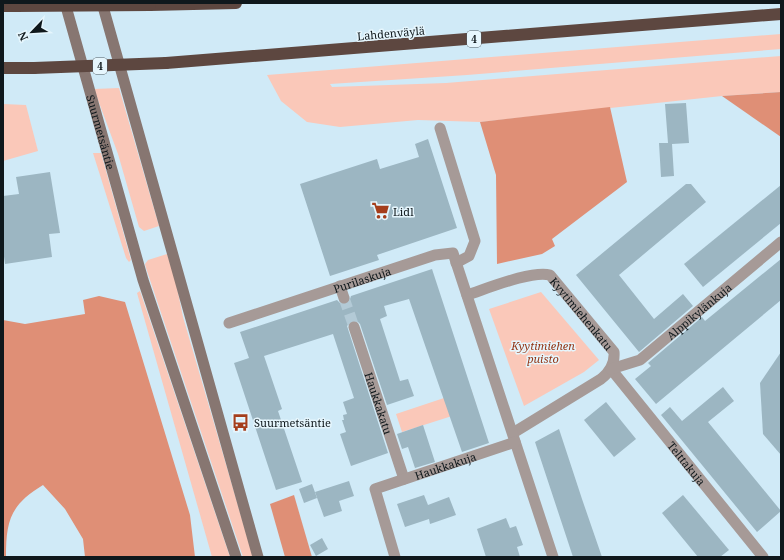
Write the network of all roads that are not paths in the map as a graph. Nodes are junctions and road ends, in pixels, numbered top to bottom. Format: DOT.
graph roads {
  1 [pos="65,3"];
  2 [pos="102,3"];
  3 [pos="236,3"];
  4 [pos="3,6"];
  5 [pos="781,14"];
  6 [pos="3,68"];
  7 [pos="440,128"];
  8 [pos="781,242"];
  9 [pos="456,263"];
  10 [pos="340,286"];
  11 [pos="467,296"];
  12 [pos="344,298"];
  13 [pos="230,323"];
  14 [pos="354,327"];
  15 [pos="611,369"];
  16 [pos="514,437"];
  17 [pos="404,479"];
  18 [pos="236,557"];
  19 [pos="258,557"];
  20 [pos="395,557"];
  21 [pos="553,557"];
  22 [pos="763,557"];
  1 -- 18 [label="main road, Suurmetsäntie"];
  2 -- 19 [label="main road"];
  3 -- 4 [label="highway, bridge"];
  5 -- 6 [label="highway, Lahdenväylä / 4, bridge"];
  7 -- 9 [label="street"];
  8 -- 15 [label="street, Alppikylänkuja"];
  9 -- 10 [label="street, Purilaskuja"];
  9 -- 11 [label="street"];
  10 -- 12 [label="street"];
  10 -- 13 [label="street, Purilaskuja"];
  11 -- 15 [label="street, Kyytimiehenkatu"];
  11 -- 16 [label="street"];
  14 -- 17 [label="street, Haukkakatu"];
  15 -- 16 [label="street"];
  15 -- 22 [label="street, Telttakuja"];
  16 -- 17 [label="street, Haukkakuja"];
  16 -- 21 [label="street"];
  17 -- 20 [label="street, Haukkakuja"];
}
